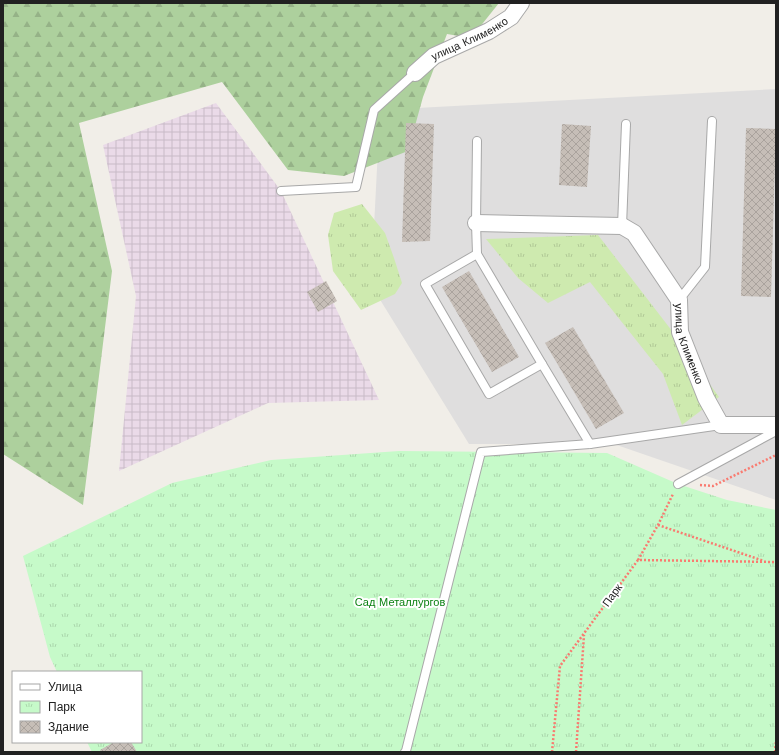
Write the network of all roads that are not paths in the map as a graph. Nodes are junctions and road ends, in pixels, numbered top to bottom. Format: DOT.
graph roads {
  1 [pos="521,3"];
  2 [pos="415,73"];
  3 [pos="712,121"];
  4 [pos="626,124"];
  5 [pos="477,141"];
  6 [pos="281,191"];
  7 [pos="476,223"];
  8 [pos="622,226"];
  9 [pos="477,254"];
  10 [pos="679,300"];
  11 [pos="542,364"];
  12 [pos="721,425"];
  13 [pos="776,425"];
  14 [pos="776,431"];
  15 [pos="590,444"];
  16 [pos="678,484"];
  17 [pos="405,752"];
  1 -- 2 [label="street, улица Клименко"];
  2 -- 6 [label="lane"];
  3 -- 10 [label="lane"];
  4 -- 8 [label="lane"];
  5 -- 7 [label="lane"];
  7 -- 8 [label="street"];
  7 -- 9 [label="lane"];
  8 -- 10 [label="street, улица Клименко"];
  9 -- 11 [label="lane"];
  9 -- 11 [label="lane"];
  10 -- 12 [label="street, улица Клименко"];
  11 -- 15 [label="lane"];
  12 -- 13 [label="street"];
  12 -- 15 [label="lane"];
  14 -- 16 [label="lane"];
  15 -- 17 [label="lane"];
}
